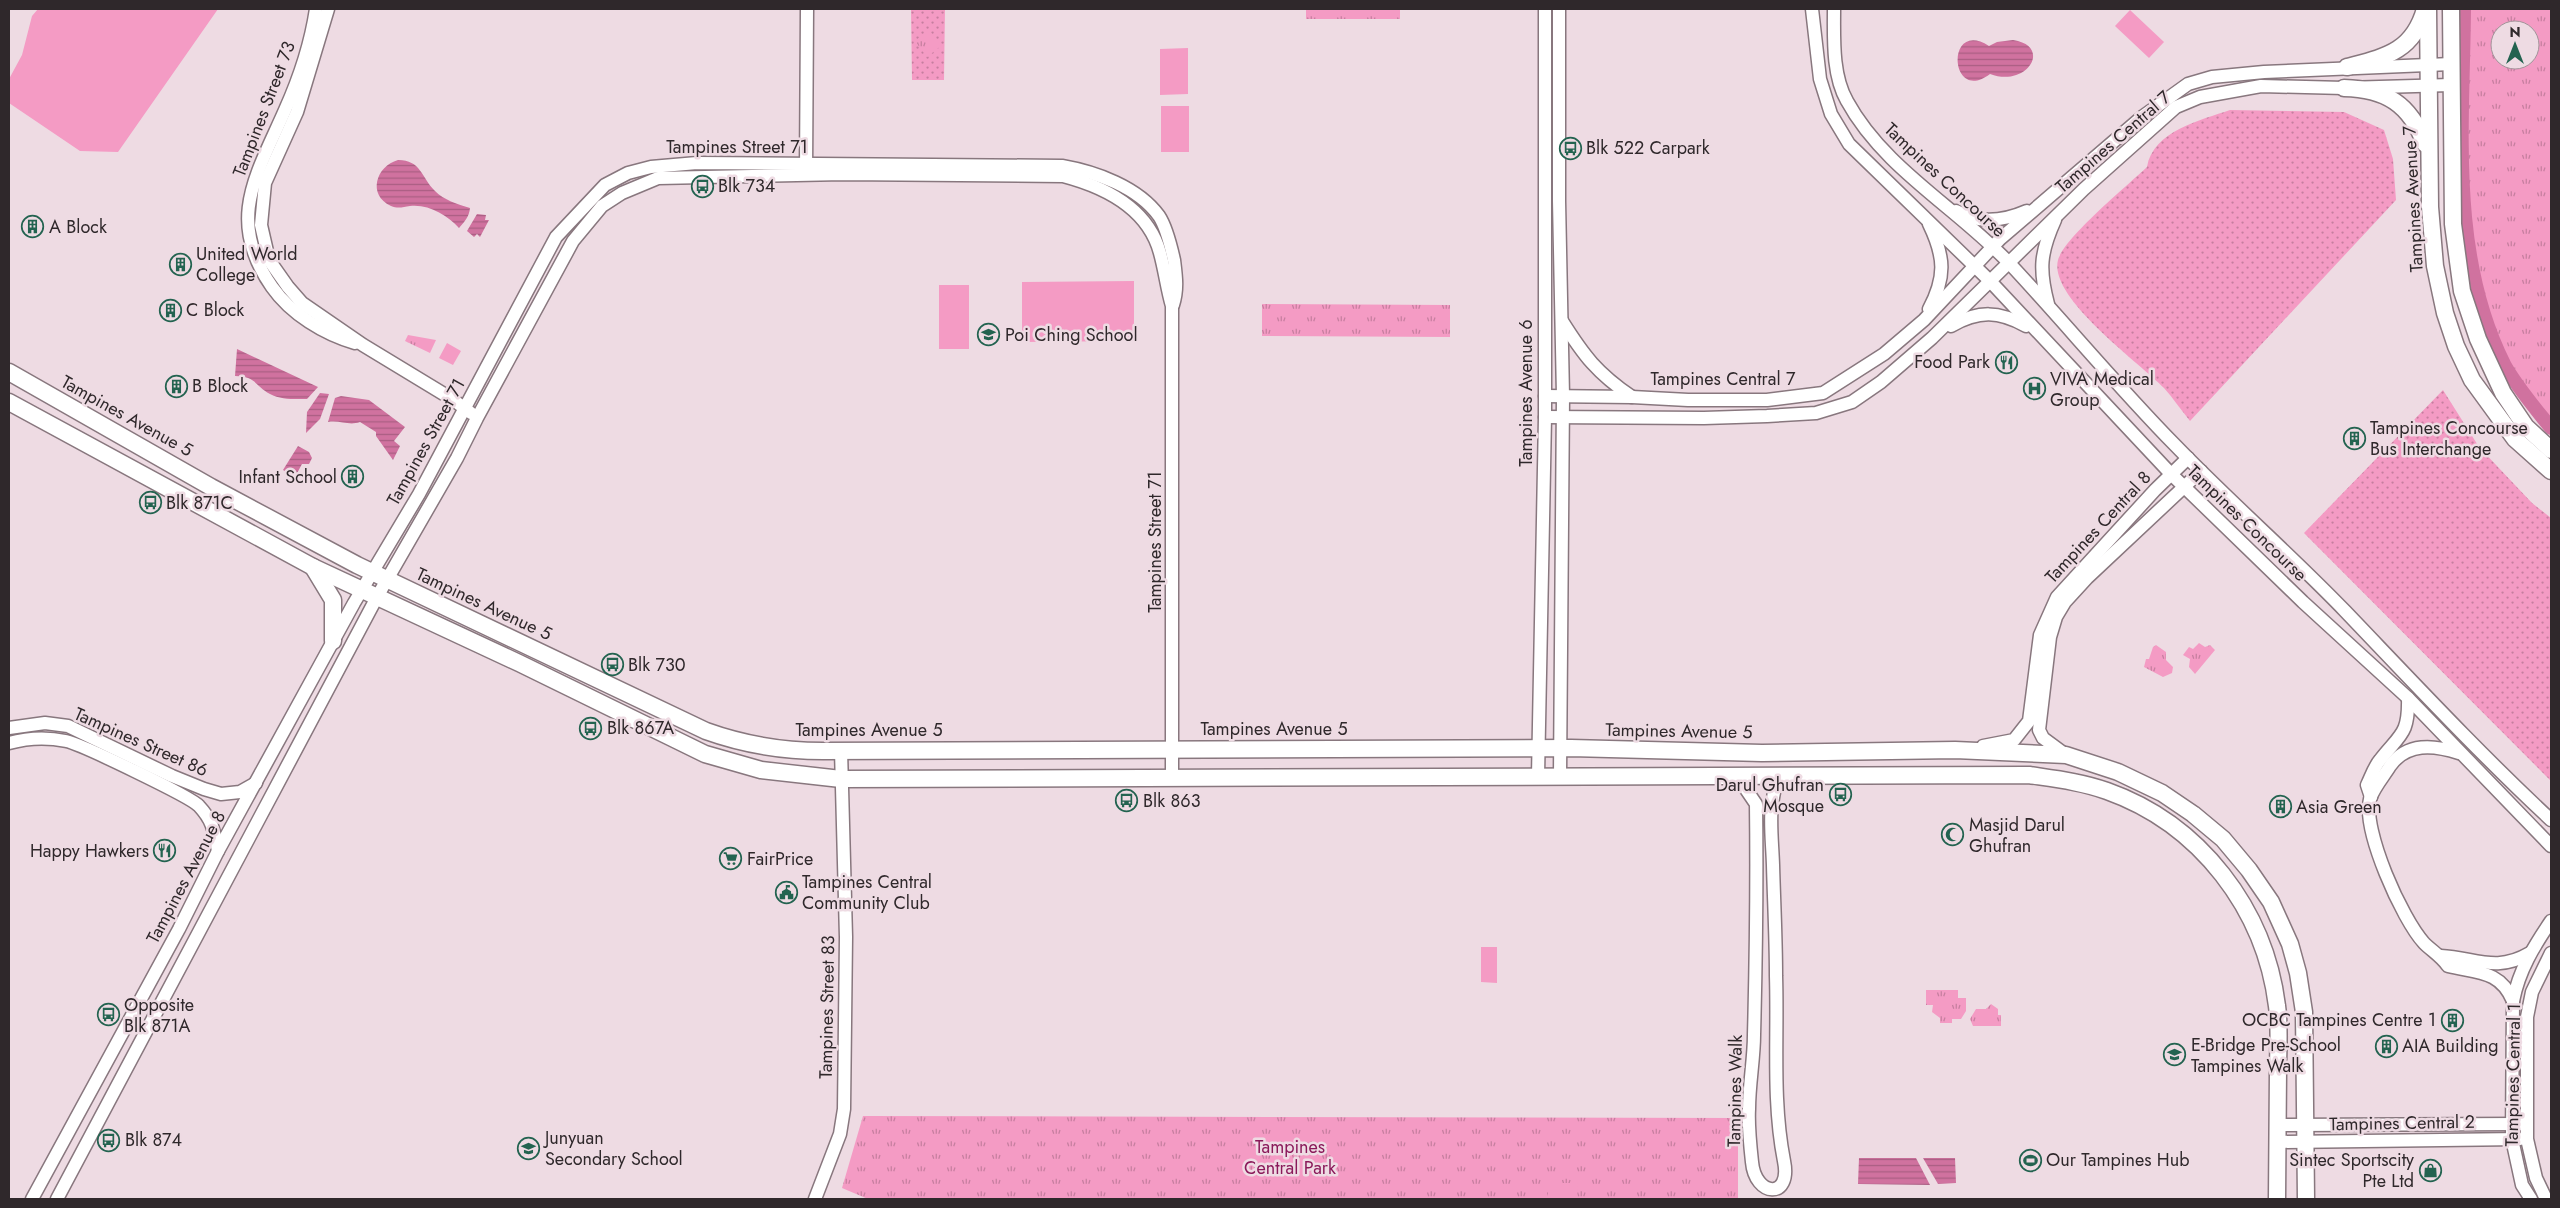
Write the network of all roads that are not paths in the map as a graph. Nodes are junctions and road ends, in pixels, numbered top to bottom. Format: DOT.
graph roads {
  1 [pos="316,9"];
  2 [pos="328,9"];
  3 [pos="807,9"];
  4 [pos="1545,9"];
  5 [pos="1559,9"];
  6 [pos="1812,9"];
  7 [pos="1834,9"];
  8 [pos="2426,9"];
  9 [pos="2451,9"];
  10 [pos="2428,64"];
  11 [pos="2451,64"];
  12 [pos="2347,67"];
  13 [pos="2428,85"];
  14 [pos="2452,85"];
  15 [pos="2344,88"];
  16 [pos="2429,155"];
  17 [pos="806,170"];
  18 [pos="1936,199"];
  19 [pos="2040,205"];
  20 [pos="2059,213"];
  21 [pos="1926,218"];
  22 [pos="1992,247"];
  23 [pos="2009,262"];
  24 [pos="1976,266"];
  25 [pos="1990,281"];
  26 [pos="2048,307"];
  27 [pos="1924,320"];
  28 [pos="1562,321"];
  29 [pos="2035,330"];
  30 [pos="1937,334"];
  31 [pos="363,345"];
  32 [pos="9,372"];
  33 [pos="1545,396"];
  34 [pos="1563,396"];
  35 [pos="1632,397"];
  36 [pos="9,402"];
  37 [pos="466,409"];
  38 [pos="1545,417"];
  39 [pos="1563,417"];
  40 [pos="477,418"];
  41 [pos="2551,450"];
  42 [pos="2188,458"];
  43 [pos="2201,471"];
  44 [pos="2551,471"];
  45 [pos="2171,474"];
  46 [pos="2184,486"];
  47 [pos="313,567"];
  48 [pos="372,572"];
  49 [pos="387,580"];
  50 [pos="362,590"];
  51 [pos="377,597"];
  52 [pos="334,641"];
  53 [pos="2408,698"];
  54 [pos="9,728"];
  55 [pos="9,743"];
  56 [pos="1538,748"];
  57 [pos="1560,748"];
  58 [pos="1172,749"];
  59 [pos="841,750"];
  60 [pos="1955,750"];
  61 [pos="1762,753"];
  62 [pos="2462,754"];
  63 [pos="2066,755"];
  64 [pos="172,776"];
  65 [pos="1538,776"];
  66 [pos="1560,776"];
  67 [pos="1737,776"];
  68 [pos="1779,776"];
  69 [pos="841,778"];
  70 [pos="1172,778"];
  71 [pos="256,783"];
  72 [pos="166,788"];
  73 [pos="2371,797"];
  74 [pos="2551,820"];
  75 [pos="2551,846"];
  76 [pos="218,851"];
  77 [pos="2551,921"];
  78 [pos="2530,953"];
  79 [pos="2551,953"];
  80 [pos="2441,956"];
  81 [pos="2514,1001"];
  82 [pos="2512,1124"];
  83 [pos="2527,1124"];
  84 [pos="2278,1125"];
  85 [pos="2305,1125"];
  86 [pos="2527,1138"];
  87 [pos="2512,1139"];
  88 [pos="2277,1142"];
  89 [pos="2305,1142"];
  90 [pos="32,1199"];
  91 [pos="57,1199"];
  92 [pos="815,1199"];
  93 [pos="2277,1199"];
  94 [pos="2306,1199"];
  95 [pos="2531,1199"];
  96 [pos="2546,1199"];
  1 -- 31 [label="street, Tampines Street 73"];
  2 -- 31 [label="street, Tampines Street 73"];
  3 -- 17 [label="street"];
  4 -- 33 [label="street, Tampines Avenue 6"];
  5 -- 28 [label="street, Tampines Avenue 6"];
  6 -- 21 [label="street, Tampines Concourse"];
  7 -- 18 [label="street, Tampines Concourse"];
  8 -- 10 [label="main road, Tampines Avenue 7"];
  8 -- 12 [label="main road"];
  9 -- 11 [label="main road"];
  10 -- 11 [label="street, Tampines Central 7"];
  10 -- 12 [label="street, Tampines Central 7"];
  10 -- 13 [label="main road, Tampines Avenue 7"];
  11 -- 14 [label="main road"];
  12 -- 19 [label="street, Tampines Central 7"];
  13 -- 14 [label="street, Tampines Central 7"];
  13 -- 15 [label="street, Tampines Central 7"];
  13 -- 16 [label="main road, Tampines Avenue 7"];
  14 -- 41 [label="main road"];
  15 -- 16 [label="main road"];
  15 -- 20 [label="street, Tampines Central 7"];
  16 -- 44 [label="main road, Tampines Avenue 7"];
  17 -- 37 [label="street, Tampines Street 71"];
  17 -- 40 [label="street, Tampines Street 71"];
  17 -- 58 [label="street, Tampines Street 71"];
  18 -- 19 [label="street, Tampines Central 7"];
  18 -- 22 [label="street, Tampines Concourse"];
  19 -- 22 [label="street, Tampines Central 7"];
  20 -- 23 [label="street, Tampines Central 7"];
  20 -- 26 [label="street, Tampines Concourse"];
  21 -- 24 [label="street, Tampines Concourse"];
  21 -- 27 [label="street, Tampines Concourse"];
  22 -- 23 [label="street, Tampines Concourse"];
  22 -- 24 [label="street, Tampines Central 7"];
  23 -- 25 [label="street, Tampines Central 7"];
  23 -- 26 [label="street, Tampines Concourse"];
  24 -- 25 [label="street, Tampines Concourse"];
  24 -- 27 [label="street, Tampines Central 7"];
  25 -- 29 [label="street, Tampines Concourse"];
  25 -- 30 [label="street, Tampines Central 7"];
  26 -- 42 [label="street, Tampines Concourse"];
  27 -- 35 [label="street, Tampines Central 7"];
  28 -- 34 [label="street, Tampines Avenue 6"];
  28 -- 35 [label="street"];
  29 -- 30 [label="street, Tampines Central 7"];
  29 -- 45 [label="street, Tampines Concourse"];
  30 -- 39 [label="street, Tampines Central 7"];
  31 -- 37 [label="street, Tampines Street 73"];
  32 -- 48 [label="main road, Tampines Avenue 5"];
  33 -- 34 [label="street, Tampines Central 7"];
  33 -- 38 [label="street, Tampines Avenue 6"];
  34 -- 35 [label="street, Tampines Central 7"];
  34 -- 39 [label="street, Tampines Avenue 6"];
  36 -- 47 [label="main road"];
  37 -- 40 [label="street, Tampines Street 73"];
  37 -- 48 [label="street, Tampines Street 71"];
  38 -- 39 [label="street, Tampines Central 7"];
  38 -- 56 [label="street, Tampines Avenue 6"];
  39 -- 57 [label="street, Tampines Avenue 6"];
  40 -- 49 [label="street, Tampines Street 71"];
  42 -- 43 [label="street, Tampines Concourse"];
  42 -- 45 [label="street, Tampines Central 8"];
  43 -- 46 [label="street, Tampines Central 8"];
  43 -- 74 [label="street, Tampines Concourse"];
  45 -- 46 [label="street, Tampines Concourse"];
  45 -- 60 [label="street, Tampines Central 8"];
  46 -- 53 [label="street, Tampines Concourse"];
  46 -- 63 [label="street, Tampines Central 8"];
  47 -- 50 [label="main road"];
  47 -- 52 [label="main road"];
  48 -- 49 [label="main road, Tampines Avenue 5"];
  48 -- 50 [label="street, Tampines Avenue 8"];
  49 -- 51 [label="street"];
  49 -- 59 [label="main road, Tampines Avenue 5"];
  50 -- 51 [label="main road"];
  50 -- 52 [label="street, Tampines Avenue 8"];
  51 -- 69 [label="main road"];
  51 -- 91 [label="street"];
  52 -- 71 [label="street, Tampines Avenue 8"];
  53 -- 62 [label="street, Tampines Concourse"];
  53 -- 73 [label="street"];
  54 -- 64 [label="street, Tampines Street 86"];
  55 -- 72 [label="street, Tampines Street 86"];
  56 -- 57 [label="main road, Tampines Avenue 5"];
  56 -- 58 [label="main road, Tampines Avenue 5"];
  56 -- 65 [label="street, Tampines Avenue 6"];
  57 -- 61 [label="main road, Tampines Avenue 5"];
  57 -- 66 [label="street, Tampines Avenue 6"];
  58 -- 59 [label="main road, Tampines Avenue 5"];
  58 -- 70 [label="street, Tampines Street 71"];
  59 -- 69 [label="street, Tampines Street 83"];
  60 -- 61 [label="main road, Tampines Avenue 5"];
  60 -- 63 [label="main road, Tampines Avenue 5"];
  61 -- 68 [label="main road"];
  62 -- 73 [label="street"];
  62 -- 75 [label="street, Tampines Concourse"];
  63 -- 85 [label="main road, Tampines Avenue 5"];
  64 -- 71 [label="street, Tampines Street 86"];
  64 -- 72 [label="street"];
  65 -- 66 [label="main road"];
  65 -- 70 [label="main road"];
  66 -- 67 [label="main road"];
  67 -- 68 [label="main road"];
  67 -- 68 [label="street, Tampines Walk"];
  68 -- 84 [label="main road"];
  69 -- 70 [label="main road"];
  69 -- 92 [label="street, Tampines Street 83"];
  71 -- 76 [label="street, Tampines Avenue 8"];
  72 -- 76 [label="street, Tampines Street 86"];
  73 -- 80 [label="street"];
  76 -- 90 [label="street, Tampines Avenue 8"];
  77 -- 78 [label="street, Tampines Central 1"];
  78 -- 80 [label="street"];
  78 -- 81 [label="street, Tampines Central 1"];
  79 -- 83 [label="street, Tampines Central 1"];
  80 -- 81 [label="street"];
  81 -- 82 [label="street, Tampines Central 1"];
  82 -- 83 [label="street, Tampines Central 2"];
  82 -- 85 [label="street, Tampines Central 2"];
  82 -- 87 [label="street, Tampines Central 1"];
  83 -- 86 [label="street, Tampines Central 1"];
  84 -- 85 [label="street, Tampines Central 2"];
  84 -- 88 [label="main road"];
  85 -- 89 [label="main road, Tampines Avenue 5"];
  86 -- 87 [label="street, Tampines Central 2"];
  86 -- 96 [label="street, Tampines Central 1"];
  87 -- 89 [label="street, Tampines Central 2"];
  87 -- 95 [label="street, Tampines Central 1"];
  88 -- 89 [label="street, Tampines Central 2"];
  88 -- 93 [label="main road"];
  89 -- 94 [label="main road, Tampines Avenue 5"];
}
